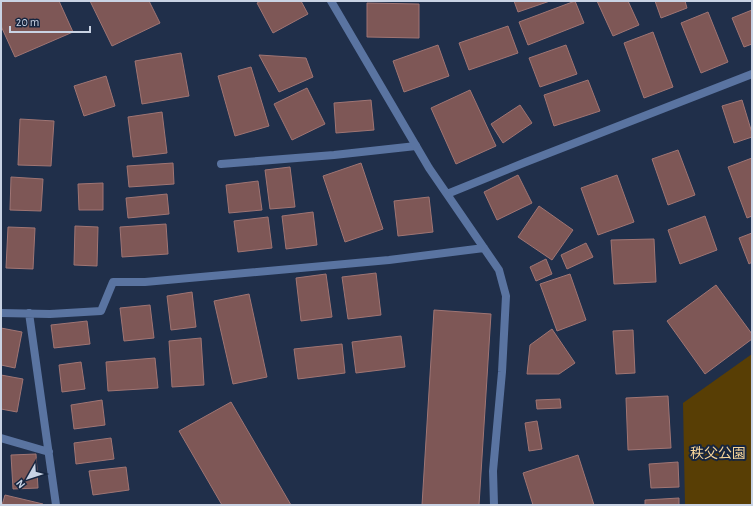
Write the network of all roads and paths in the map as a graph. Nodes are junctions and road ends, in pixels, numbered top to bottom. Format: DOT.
graph roads {
  1 [pos="331,1"];
  2 [pos="752,74"];
  3 [pos="416,146"];
  4 [pos="221,164"];
  5 [pos="447,194"];
  6 [pos="484,248"];
  7 [pos="1,313"];
  8 [pos="29,313"];
  9 [pos="1,438"];
  10 [pos="48,452"];
  11 [pos="56,505"];
  12 [pos="494,505"];
  1 -- 3 [label="street"];
  2 -- 5 [label="street"];
  3 -- 4 [label="street"];
  3 -- 5 [label="street"];
  5 -- 6 [label="street"];
  6 -- 8 [label="street"];
  6 -- 12 [label="street"];
  7 -- 8 [label="street"];
  8 -- 10 [label="street"];
  9 -- 10 [label="street"];
  10 -- 11 [label="street"];
}
